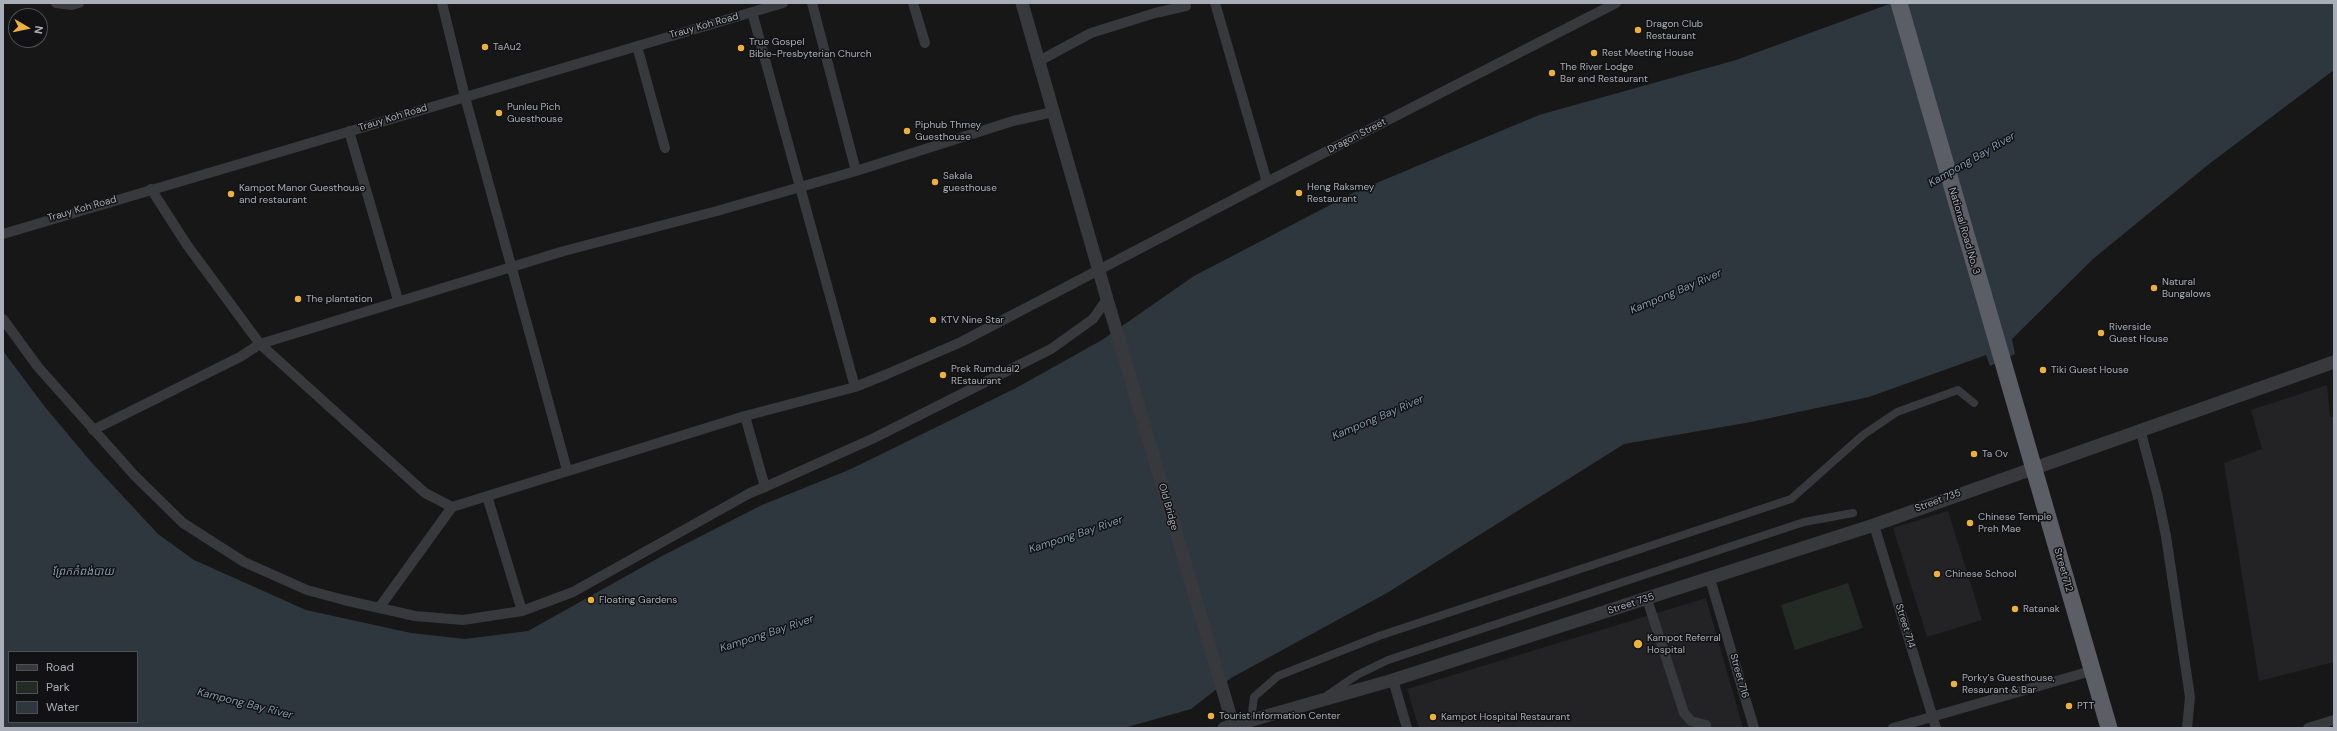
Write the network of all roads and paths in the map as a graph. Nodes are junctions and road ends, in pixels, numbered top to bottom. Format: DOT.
graph roads {
  1 [pos="56,3"];
  2 [pos="79,3"];
  3 [pos="442,3"];
  4 [pos="784,3"];
  5 [pos="812,3"];
  6 [pos="913,3"];
  7 [pos="1022,3"];
  8 [pos="1215,3"];
  9 [pos="1616,3"];
  10 [pos="1899,3"];
  11 [pos="1186,6"];
  12 [pos="752,12"];
  13 [pos="926,43"];
  14 [pos="637,46"];
  15 [pos="1039,61"];
  16 [pos="465,97"];
  17 [pos="1053,112"];
  18 [pos="349,131"];
  19 [pos="665,148"];
  20 [pos="856,171"];
  21 [pos="1267,182"];
  22 [pos="799,187"];
  23 [pos="151,189"];
  24 [pos="3,234"];
  25 [pos="511,266"];
  26 [pos="1098,270"];
  27 [pos="398,300"];
  28 [pos="1108,303"];
  29 [pos="3,319"];
  30 [pos="260,344"];
  31 [pos="2334,362"];
  32 [pos="855,387"];
  33 [pos="2009,389"];
  34 [pos="1974,403"];
  35 [pos="744,416"];
  36 [pos="2140,429"];
  37 [pos="93,430"];
  38 [pos="2034,467"];
  39 [pos="567,470"];
  40 [pos="765,488"];
  41 [pos="487,496"];
  42 [pos="452,507"];
  43 [pos="1853,513"];
  44 [pos="1874,525"];
  45 [pos="1710,579"];
  46 [pos="1647,599"];
  47 [pos="379,608"];
  48 [pos="522,611"];
  49 [pos="2091,671"];
  50 [pos="1393,680"];
  51 [pos="1317,702"];
  52 [pos="1933,717"];
  53 [pos="1251,720"];
  54 [pos="2333,723"];
  55 [pos="1706,725"];
  56 [pos="1230,727"];
  57 [pos="1407,728"];
  58 [pos="1754,728"];
  59 [pos="1893,728"];
  60 [pos="1936,728"];
  61 [pos="2109,728"];
  62 [pos="2187,728"];
  63 [pos="2308,728"];
  1 -- 2 [label="street"];
  3 -- 16 [label="street"];
  4 -- 12 [label="street, Trauy Koh Road"];
  5 -- 20 [label="street"];
  6 -- 13 [label="street"];
  7 -- 15 [label="street, Old Bridge"];
  8 -- 21 [label="street"];
  9 -- 21 [label="street, Dragon Street"];
  10 -- 33 [label="highway, National Road No. 3"];
  11 -- 15 [label="street"];
  12 -- 14 [label="street, Trauy Koh Road"];
  12 -- 22 [label="street"];
  14 -- 16 [label="street, Trauy Koh Road"];
  14 -- 19 [label="street"];
  15 -- 17 [label="street, Old Bridge"];
  16 -- 18 [label="street, Trauy Koh Road"];
  16 -- 25 [label="street"];
  17 -- 20 [label="street"];
  17 -- 26 [label="street, Old Bridge"];
  18 -- 23 [label="street, Trauy Koh Road"];
  18 -- 27 [label="street"];
  20 -- 22 [label="street"];
  21 -- 26 [label="street, Dragon Street"];
  22 -- 25 [label="street"];
  22 -- 32 [label="street"];
  23 -- 24 [label="street, Trauy Koh Road"];
  23 -- 30 [label="street"];
  25 -- 27 [label="street"];
  25 -- 39 [label="street"];
  26 -- 28 [label="street, Old Bridge"];
  26 -- 32 [label="street, Dragon Street"];
  27 -- 30 [label="street"];
  28 -- 40 [label="street"];
  28 -- 56 [label="street, Old Bridge"];
  29 -- 37 [label="street"];
  30 -- 37 [label="street"];
  30 -- 42 [label="street"];
  31 -- 36 [label="street, Street 735"];
  32 -- 35 [label="street, Dragon Street"];
  33 -- 38 [label="highway, Street 712"];
  34 -- 53 [label="street"];
  35 -- 39 [label="street, Dragon Street"];
  35 -- 40 [label="street"];
  36 -- 38 [label="street, Street 735"];
  36 -- 62 [label="street"];
  37 -- 47 [label="street"];
  38 -- 44 [label="street, Street 735"];
  38 -- 49 [label="highway, Street 712"];
  39 -- 41 [label="street, Dragon Street"];
  40 -- 48 [label="street"];
  41 -- 42 [label="street, Dragon Street"];
  41 -- 48 [label="street"];
  42 -- 47 [label="street"];
  43 -- 51 [label="street"];
  44 -- 45 [label="street, Street 735"];
  44 -- 52 [label="street, Street 714"];
  45 -- 46 [label="street, Street 735"];
  45 -- 58 [label="street, Street 716"];
  46 -- 50 [label="street, Street 735"];
  46 -- 55 [label="street"];
  47 -- 48 [label="street"];
  49 -- 52 [label="street"];
  49 -- 61 [label="highway, Street 712"];
  50 -- 51 [label="street, Street 735"];
  50 -- 57 [label="street"];
  51 -- 53 [label="street, Street 735"];
  52 -- 59 [label="street"];
  52 -- 60 [label="street, Street 714"];
  53 -- 56 [label="street, Street 735"];
  54 -- 63 [label="street"];
}
